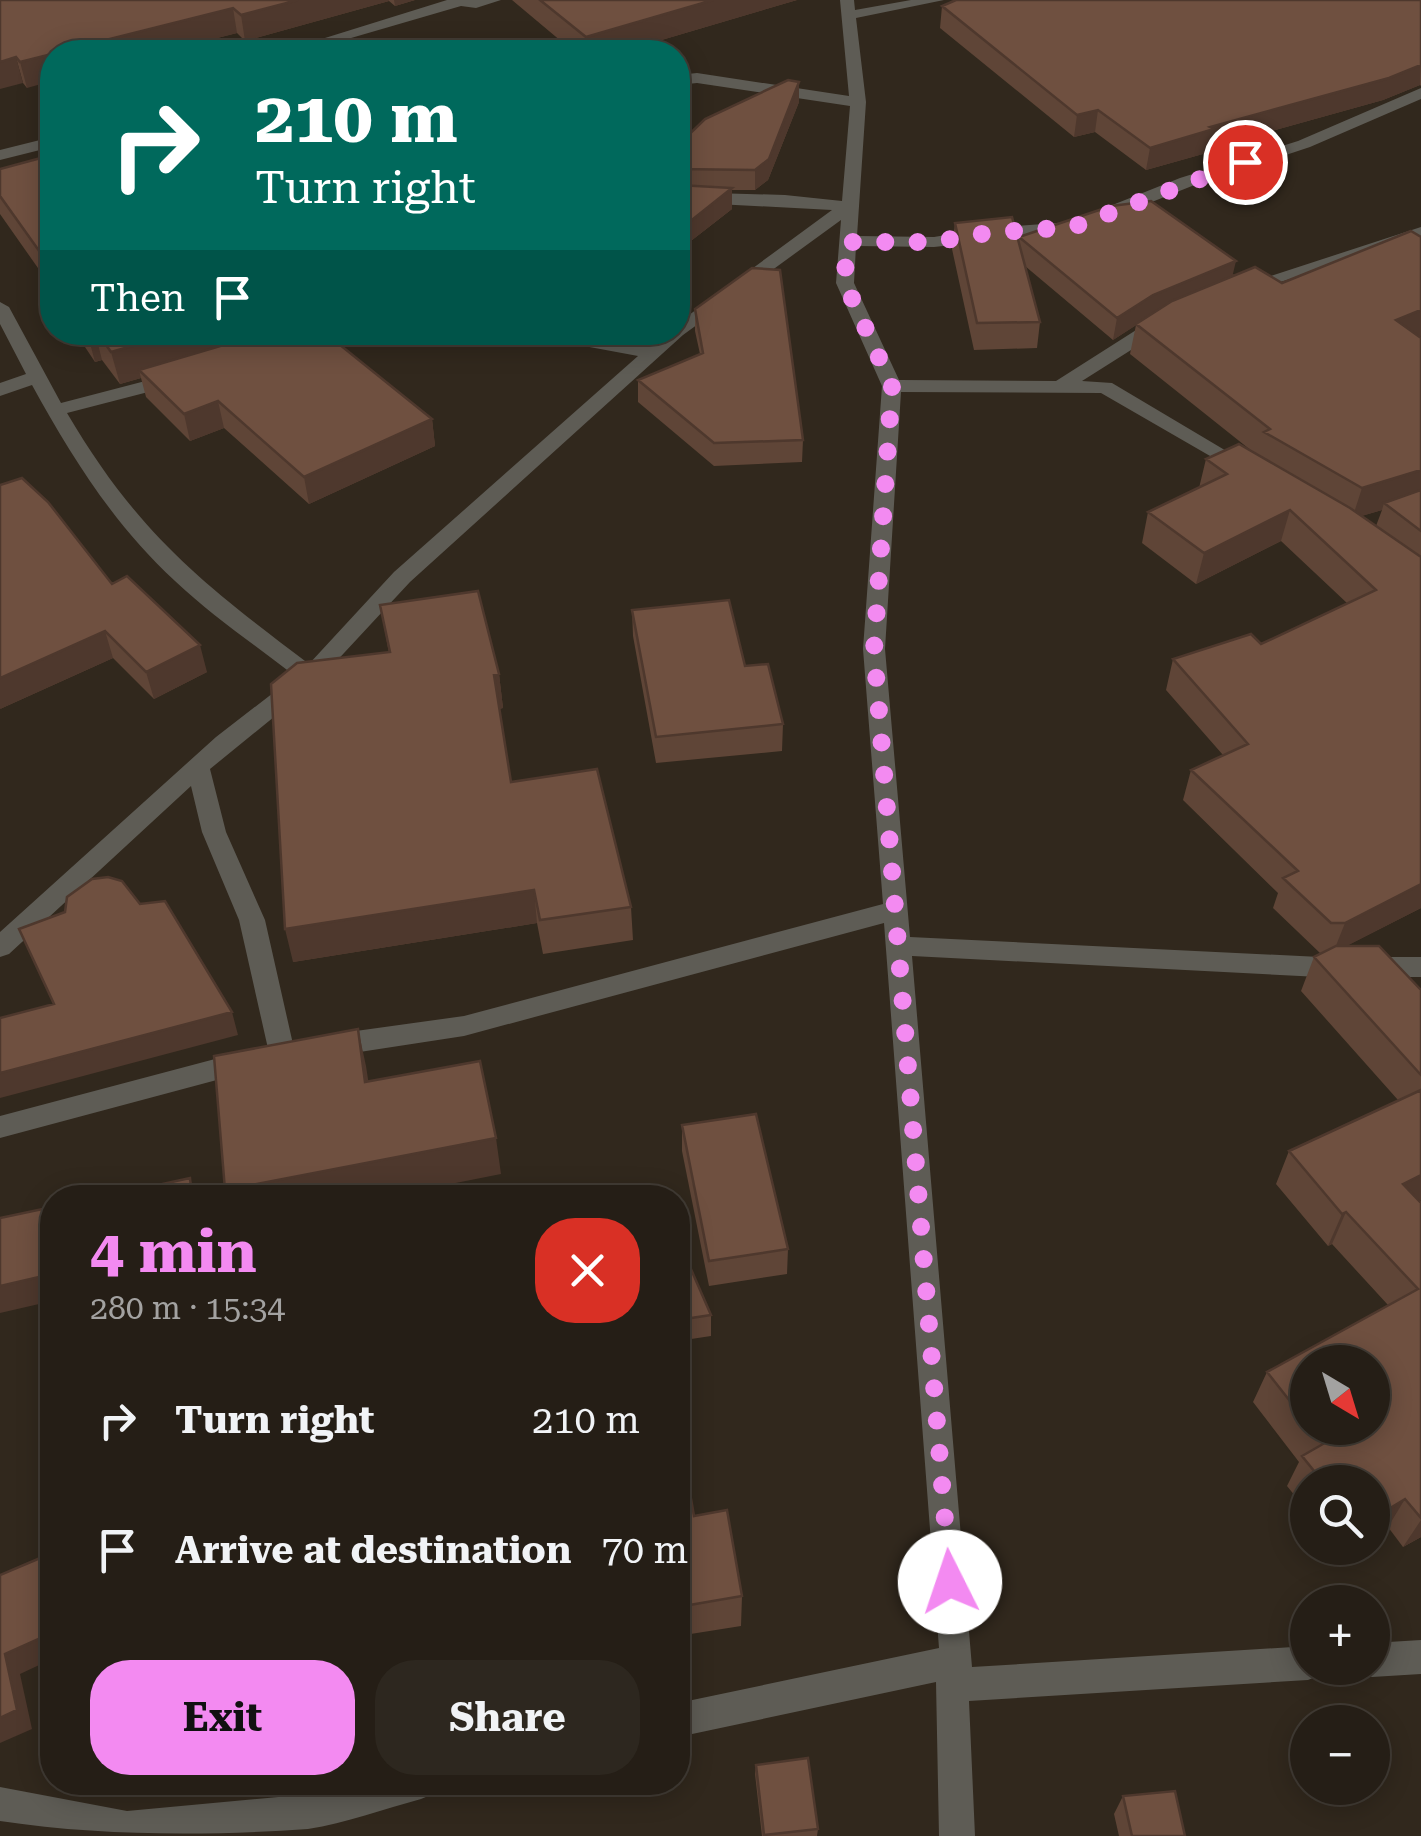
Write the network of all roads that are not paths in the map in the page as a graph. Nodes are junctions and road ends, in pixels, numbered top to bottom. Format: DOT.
graph roads {
  1 [pos="494,0"];
  2 [pos="937,0"];
  3 [pos="456,1"];
  4 [pos="849,7"];
  5 [pos="328,40"];
  6 [pos="690,79"];
  7 [pos="1421,93"];
  8 [pos="858,102"];
  9 [pos="40,145"];
  10 [pos="0,155"];
  11 [pos="690,198"];
  12 [pos="848,207"];
  13 [pos="1421,232"];
  14 [pos="846,242"];
  15 [pos="1225,296"];
  16 [pos="0,308"];
  17 [pos="1174,317"];
  18 [pos="690,322"];
  19 [pos="291,345"];
  20 [pos="610,345"];
  21 [pos="662,345"];
  22 [pos="278,349"];
  23 [pos="652,353"];
  24 [pos="37,376"];
  25 [pos="188,376"];
  26 [pos="892,386"];
  27 [pos="1061,386"];
  28 [pos="0,390"];
  29 [pos="55,410"];
  30 [pos="1261,478"];
  31 [pos="310,676"];
  32 [pos="198,767"];
  33 [pos="896,910"];
  34 [pos="900,946"];
  35 [pos="0,947"];
  36 [pos="1421,968"];
  37 [pos="282,1053"];
  38 [pos="0,1126"];
  39 [pos="1421,1657"];
  40 [pos="1390,1659"];
  41 [pos="1290,1664"];
  42 [pos="954,1673"];
  43 [pos="690,1718"];
  44 [pos="372,1795"];
  45 [pos="0,1804"];
  46 [pos="957,1836"];
  1 -- 3 [label="street"];
  2 -- 4 [label="street"];
  3 -- 5 [label="street"];
  4 -- 8 [label="street"];
  6 -- 8 [label="street"];
  7 -- 14 [label="street"];
  8 -- 12 [label="street"];
  9 -- 10 [label="street"];
  11 -- 12 [label="street"];
  12 -- 14 [label="street"];
  12 -- 18 [label="street"];
  13 -- 15 [label="street"];
  14 -- 26 [label="street"];
  16 -- 24 [label="street"];
  17 -- 27 [label="street"];
  19 -- 22 [label="street"];
  20 -- 23 [label="street"];
  21 -- 23 [label="street"];
  23 -- 31 [label="street"];
  24 -- 28 [label="street"];
  24 -- 29 [label="street"];
  25 -- 29 [label="street"];
  26 -- 27 [label="street"];
  26 -- 33 [label="street"];
  27 -- 30 [label="street"];
  29 -- 31 [label="street"];
  31 -- 32 [label="street"];
  32 -- 35 [label="street"];
  32 -- 37 [label="street"];
  33 -- 34 [label="street"];
  33 -- 37 [label="street"];
  34 -- 36 [label="street"];
  34 -- 42 [label="street"];
  37 -- 38 [label="street"];
  39 -- 40 [label="street"];
  41 -- 42 [label="street"];
  42 -- 43 [label="street"];
  42 -- 46 [label="street"];
  44 -- 45 [label="street"];
}
